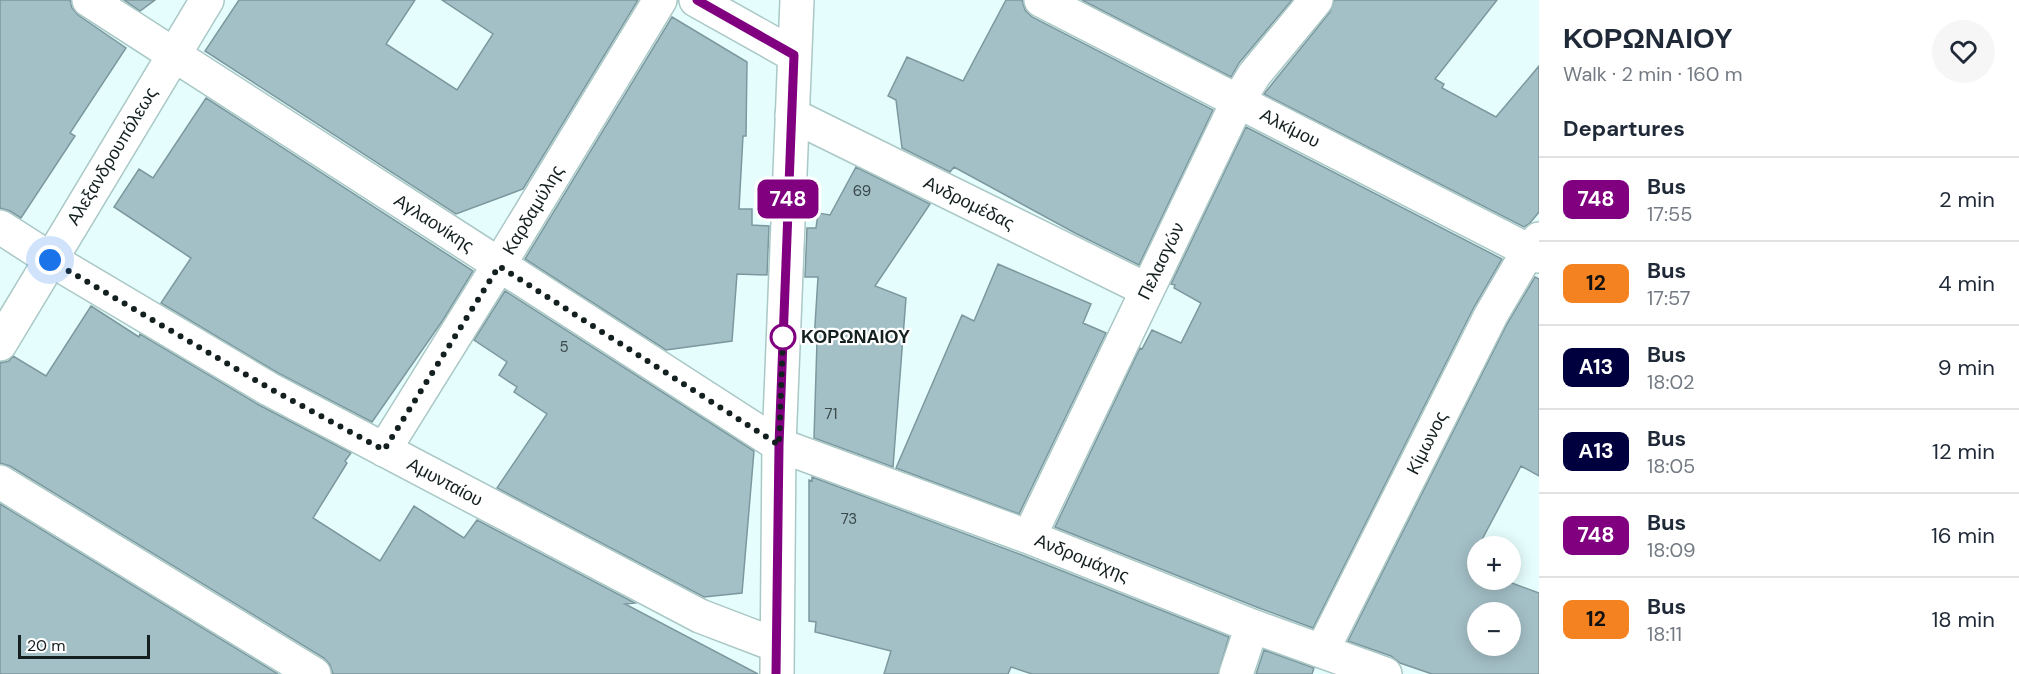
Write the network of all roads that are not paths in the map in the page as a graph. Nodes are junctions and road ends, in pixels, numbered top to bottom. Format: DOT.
graph roads {
  1 [pos="89,0"];
  2 [pos="207,0"];
  3 [pos="660,0"];
  4 [pos="696,0"];
  5 [pos="797,0"];
  6 [pos="1041,0"];
  7 [pos="1316,0"];
  8 [pos="174,54"];
  9 [pos="794,55"];
  10 [pos="1238,101"];
  11 [pos="792,115"];
  12 [pos="0,227"];
  13 [pos="1536,248"];
  14 [pos="50,260"];
  15 [pos="499,266"];
  16 [pos="1147,290"];
  17 [pos="0,344"];
  18 [pos="779,445"];
  19 [pos="384,450"];
  20 [pos="0,482"];
  21 [pos="1029,537"];
  22 [pos="1252,626"];
  23 [pos="1322,651"];
  24 [pos="776,659"];
  25 [pos="314,674"];
  26 [pos="1236,674"];
  27 [pos="1385,674"];
  1 -- 8 [label="street, Αγλαονίκης"];
  2 -- 8 [label="street, Αλεξανδρουπόλεως"];
  3 -- 15 [label="street, Καρδαμύλης"];
  4 -- 9 [label="street"];
  5 -- 9 [label="street"];
  6 -- 10 [label="street, Αλκίμου"];
  7 -- 10 [label="street, Πελασγών"];
  8 -- 14 [label="street, Αλεξανδρουπόλεως"];
  8 -- 15 [label="street, Αγλαονίκης"];
  9 -- 11 [label="street"];
  10 -- 13 [label="street, Αλκίμου"];
  10 -- 16 [label="street, Πελασγών"];
  11 -- 16 [label="street, Ανδρομέδας"];
  11 -- 18 [label="street"];
  12 -- 14 [label="street, Αμυνταίου"];
  13 -- 23 [label="street, Κίμωνος"];
  14 -- 17 [label="street, Αλεξανδρουπόλεως"];
  14 -- 19 [label="street, Αμυνταίου"];
  15 -- 18 [label="street, Αγλαονίκης"];
  15 -- 19 [label="street, Καρδαμύλης"];
  16 -- 21 [label="street, Πελασγών"];
  18 -- 21 [label="street, Ανδρομάχης"];
  18 -- 24 [label="street"];
  19 -- 24 [label="street, Αμυνταίου"];
  20 -- 25 [label="street"];
  21 -- 22 [label="street, Ανδρομάχης"];
  22 -- 23 [label="street, Ανδρομάχης"];
  22 -- 26 [label="street"];
  23 -- 27 [label="street, Ανδρομάχης"];
}
